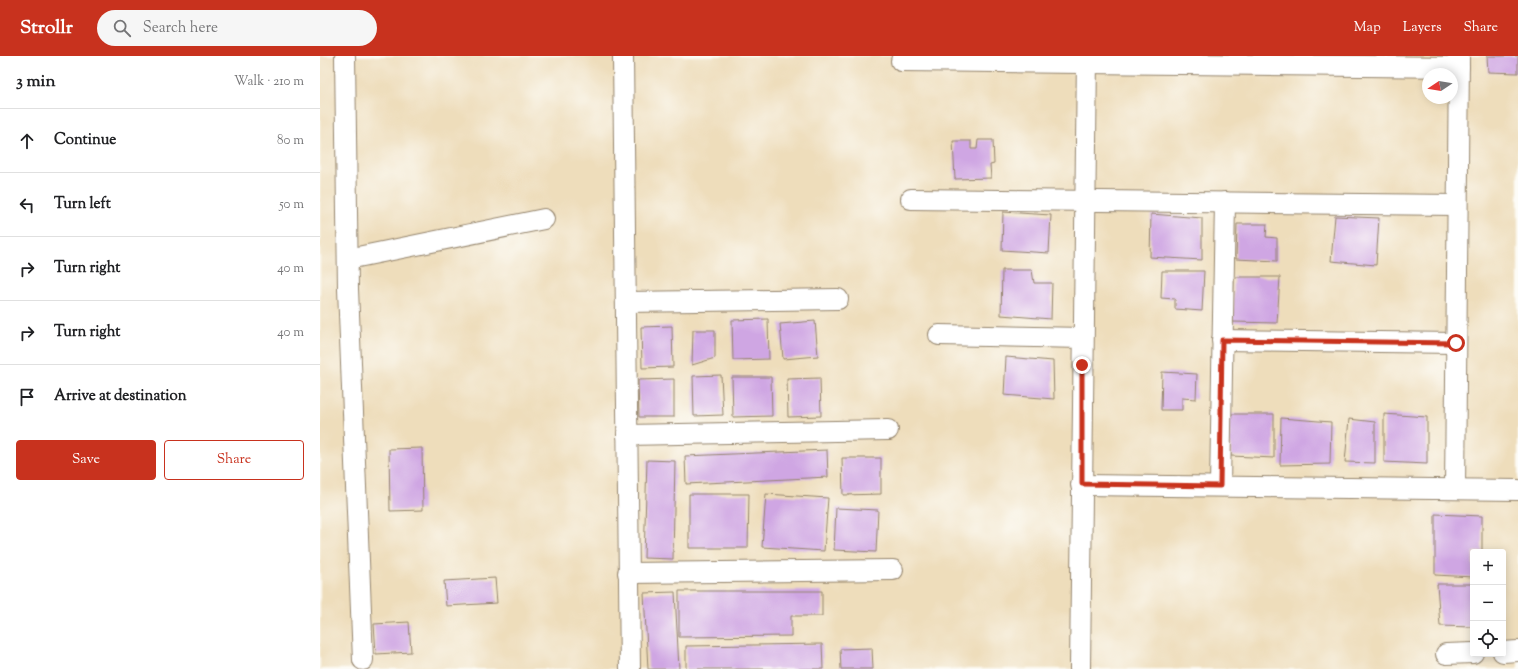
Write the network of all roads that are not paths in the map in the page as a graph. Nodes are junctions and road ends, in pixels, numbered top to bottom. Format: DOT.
graph roads {
  1 [pos="345,56"];
  2 [pos="623,56"];
  3 [pos="1087,60"];
  4 [pos="901,61"];
  5 [pos="1459,62"];
  6 [pos="911,198"];
  7 [pos="1085,200"];
  8 [pos="1225,202"];
  9 [pos="1457,205"];
  10 [pos="544,219"];
  11 [pos="348,259"];
  12 [pos="838,299"];
  13 [pos="626,302"];
  14 [pos="939,335"];
  15 [pos="1083,338"];
  16 [pos="1222,340"];
  17 [pos="1456,343"];
  18 [pos="888,430"];
  19 [pos="627,435"];
  20 [pos="1082,484"];
  21 [pos="1220,486"];
  22 [pos="1455,489"];
  23 [pos="1518,490"];
  24 [pos="893,570"];
  25 [pos="628,573"];
  26 [pos="1518,651"];
  27 [pos="1506,652"];
  28 [pos="1470,653"];
  29 [pos="1446,654"];
  30 [pos="363,660"];
  31 [pos="630,669"];
  32 [pos="1080,669"];
  1 -- 11 [label="street"];
  2 -- 13 [label="street"];
  3 -- 4 [label="street"];
  3 -- 5 [label="street"];
  3 -- 7 [label="street"];
  5 -- 9 [label="street"];
  6 -- 7 [label="street"];
  7 -- 8 [label="street"];
  7 -- 15 [label="street"];
  8 -- 9 [label="street"];
  8 -- 16 [label="street"];
  9 -- 17 [label="street"];
  10 -- 11 [label="street"];
  11 -- 30 [label="street"];
  12 -- 13 [label="street"];
  13 -- 19 [label="street"];
  14 -- 15 [label="street"];
  15 -- 20 [label="street"];
  16 -- 17 [label="street"];
  16 -- 21 [label="street"];
  17 -- 22 [label="street"];
  18 -- 19 [label="street"];
  19 -- 25 [label="street"];
  20 -- 21 [label="street"];
  20 -- 32 [label="street"];
  21 -- 22 [label="street"];
  22 -- 23 [label="street"];
  24 -- 25 [label="street"];
  25 -- 31 [label="street"];
  26 -- 27 [label="street"];
  28 -- 29 [label="street"];
}
